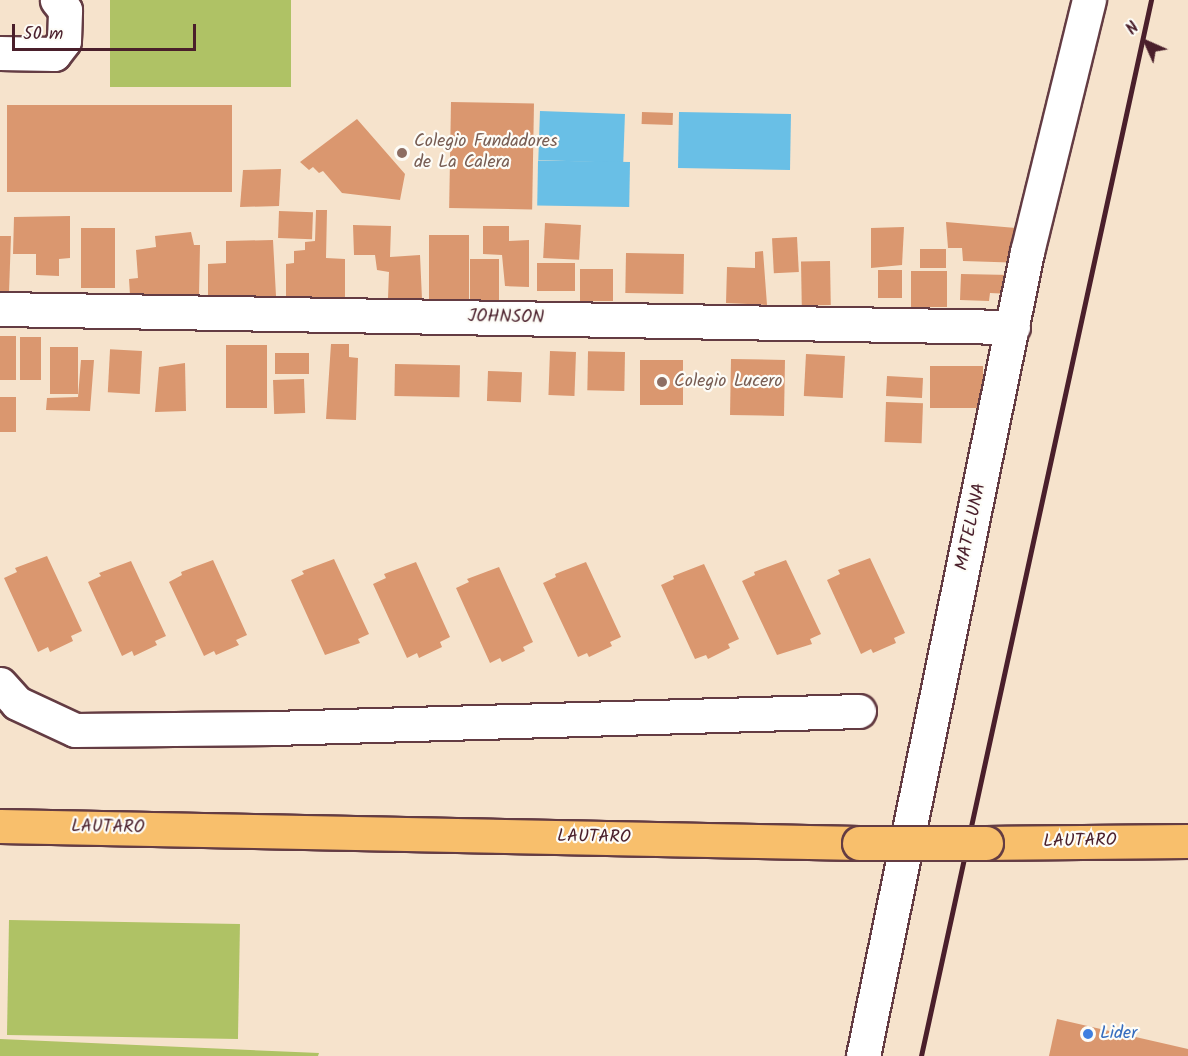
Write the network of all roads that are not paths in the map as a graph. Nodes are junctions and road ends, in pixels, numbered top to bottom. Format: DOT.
graph roads {
  1 [pos="57,0"];
  2 [pos="1089,0"];
  3 [pos="0,53"];
  4 [pos="0,309"];
  5 [pos="1013,327"];
  6 [pos="0,684"];
  7 [pos="859,711"];
  8 [pos="0,826"];
  9 [pos="1188,841"];
  10 [pos="863,1056"];
  1 -- 3 [label="street"];
  2 -- 5 [label="street, MATELUNA"];
  4 -- 5 [label="street, JOHNSON"];
  5 -- 10 [label="street, MATELUNA"];
  6 -- 7 [label="street"];
  8 -- 9 [label="main road, LAUTARO, bridge"];
}
